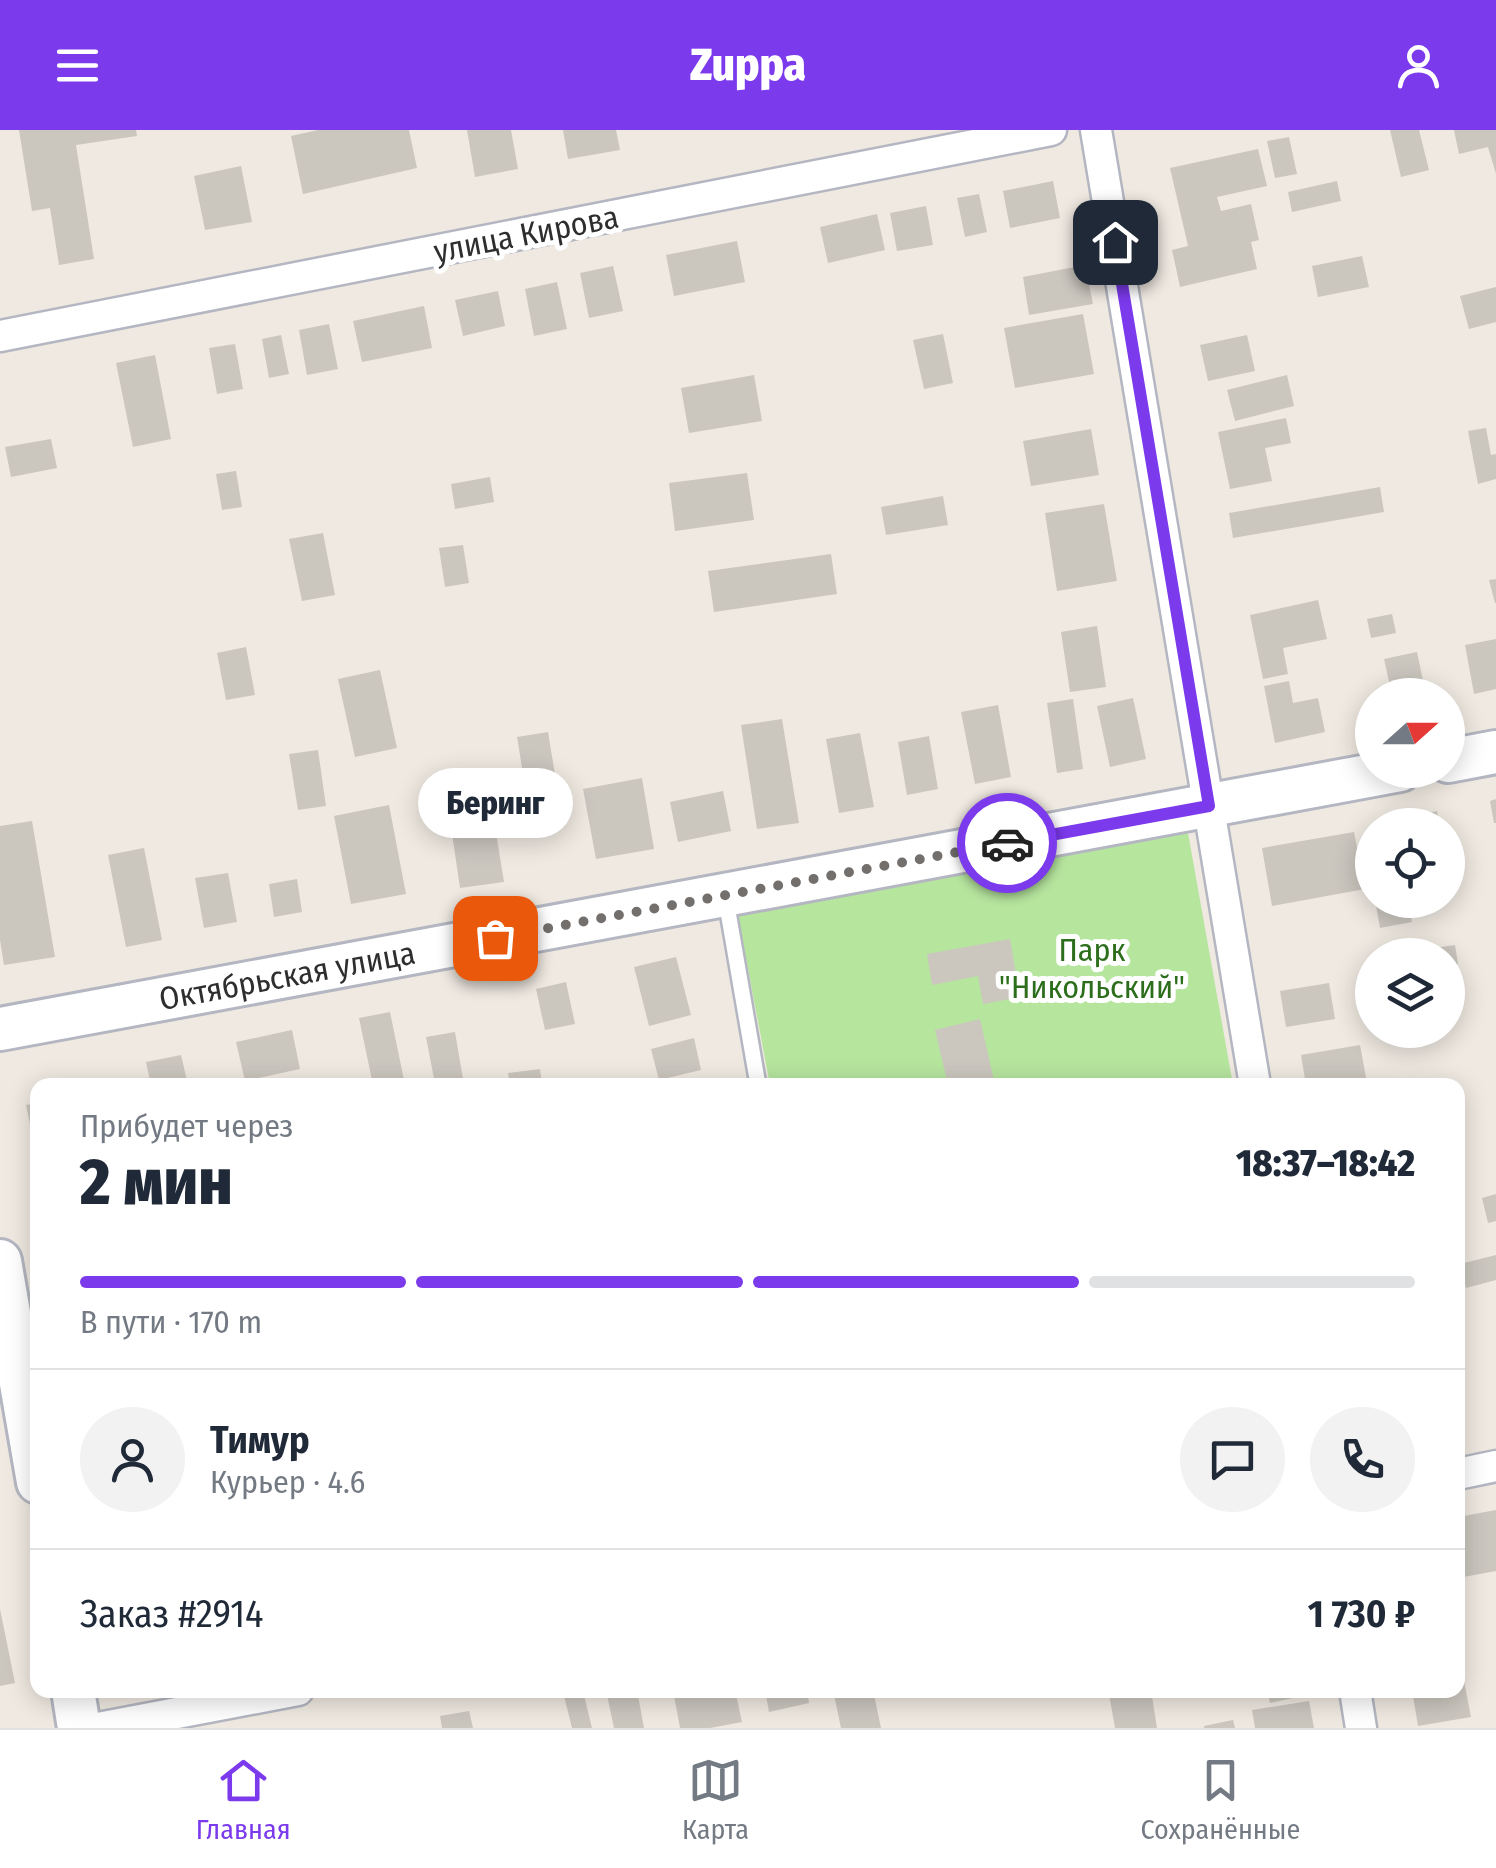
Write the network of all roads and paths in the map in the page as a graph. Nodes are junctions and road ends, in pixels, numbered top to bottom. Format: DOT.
graph roads {
  1 [pos="1051,130"];
  2 [pos="1096,130"];
  3 [pos="0,336"];
  4 [pos="1496,752"];
  5 [pos="1465,758"];
  6 [pos="1355,778"];
  7 [pos="1209,806"];
  8 [pos="725,896"];
  9 [pos="0,1029"];
  10 [pos="757,1078"];
  11 [pos="1253,1078"];
  12 [pos="0,1262"];
  13 [pos="30,1436"];
  14 [pos="1496,1466"];
  15 [pos="1465,1473"];
  16 [pos="74,1698"];
  17 [pos="256,1698"];
  18 [pos="1356,1698"];
  19 [pos="80,1728"];
  20 [pos="98,1728"];
  21 [pos="1361,1728"];
  1 -- 3 [label="street, улица Кирова"];
  2 -- 7 [label="street"];
  4 -- 5 [label="main road"];
  6 -- 7 [label="main road, Октябрьская улица"];
  7 -- 8 [label="main road, Октябрьская улица"];
  7 -- 11 [label="street"];
  8 -- 9 [label="main road, Октябрьская улица"];
  8 -- 10 [label="lane"];
  12 -- 13 [label="main road"];
  14 -- 15 [label="street"];
  16 -- 19 [label="main road"];
  17 -- 20 [label="street"];
  18 -- 21 [label="street"];
}
